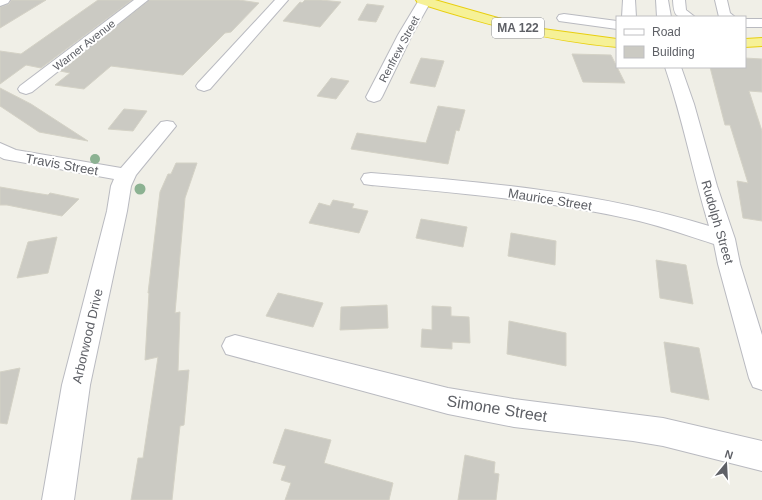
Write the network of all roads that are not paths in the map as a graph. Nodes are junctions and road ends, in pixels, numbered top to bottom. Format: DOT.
graph roads {
  1 [pos="4,0"];
  2 [pos="142,0"];
  3 [pos="282,0"];
  4 [pos="423,0"];
  5 [pos="629,0"];
  6 [pos="662,0"];
  7 [pos="679,0"];
  8 [pos="686,0"];
  9 [pos="721,0"];
  10 [pos="728,0"];
  11 [pos="0,2"];
  12 [pos="629,16"];
  13 [pos="664,16"];
  14 [pos="686,16"];
  15 [pos="688,16"];
  16 [pos="724,16"];
  17 [pos="733,16"];
  18 [pos="564,18"];
  19 [pos="746,23"];
  20 [pos="762,23"];
  21 [pos="616,25"];
  22 [pos="746,42"];
  23 [pos="762,42"];
  24 [pos="616,43"];
  25 [pos="673,68"];
  26 [pos="204,86"];
  27 [pos="26,89"];
  28 [pos="374,97"];
  29 [pos="167,126"];
  30 [pos="0,149"];
  31 [pos="126,175"];
  32 [pos="371,179"];
  33 [pos="724,239"];
  34 [pos="235,346"];
  35 [pos="762,378"];
  36 [pos="762,456"];
  37 [pos="58,500"];
  1 -- 11 [label="street"];
  2 -- 27 [label="street, Warner Avenue"];
  3 -- 26 [label="street"];
  4 -- 24 [label="highway, MA 122"];
  4 -- 28 [label="street, Renfrew Street"];
  5 -- 12 [label="street"];
  6 -- 13 [label="street"];
  7 -- 14 [label="street"];
  8 -- 15 [label="street"];
  9 -- 16 [label="street"];
  10 -- 17 [label="street"];
  18 -- 21 [label="street"];
  19 -- 20 [label="street"];
  22 -- 23 [label="highway"];
  25 -- 33 [label="street, Rudolph Street"];
  29 -- 31 [label="street, Arborwood Drive"];
  30 -- 31 [label="street, Travis Street"];
  31 -- 37 [label="street, Arborwood Drive"];
  32 -- 33 [label="street, Maurice Street"];
  33 -- 35 [label="street, Rudolph Street"];
  34 -- 36 [label="street, Simone Street"];
}
